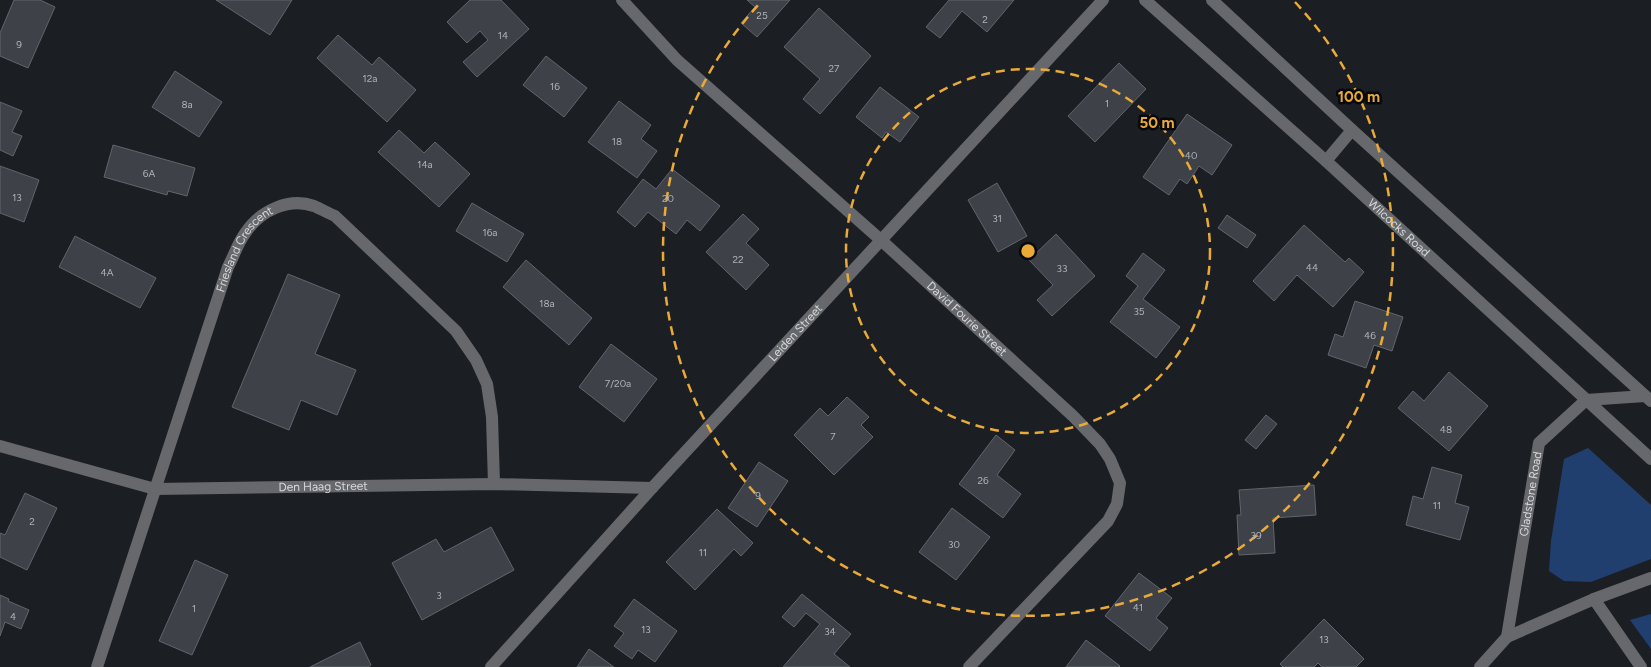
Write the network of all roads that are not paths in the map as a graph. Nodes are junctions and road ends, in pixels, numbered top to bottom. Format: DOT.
graph roads {
  1 [pos="622,0"];
  2 [pos="1103,0"];
  3 [pos="1145,0"];
  4 [pos="1212,0"];
  5 [pos="1352,130"];
  6 [pos="1326,161"];
  7 [pos="882,241"];
  8 [pos="1648,398"];
  9 [pos="1586,400"];
  10 [pos="0,446"];
  11 [pos="1651,460"];
  12 [pos="494,484"];
  13 [pos="652,488"];
  14 [pos="155,489"];
  15 [pos="1651,578"];
  16 [pos="1594,599"];
  17 [pos="1508,637"];
  18 [pos="97,667"];
  19 [pos="491,667"];
  20 [pos="969,667"];
  21 [pos="1480,667"];
  22 [pos="1641,667"];
  1 -- 7 [label="street, David Fourie Street"];
  2 -- 7 [label="street, Leiden Street"];
  3 -- 6 [label="street, Wilcocks Road"];
  4 -- 5 [label="street"];
  5 -- 6 [label="street"];
  5 -- 8 [label="street"];
  6 -- 9 [label="street, Wilcocks Road"];
  7 -- 13 [label="street, Leiden Street"];
  7 -- 20 [label="street, David Fourie Street"];
  8 -- 9 [label="street"];
  9 -- 11 [label="street, Wilcocks Road"];
  9 -- 17 [label="street, Gladstone Road"];
  10 -- 14 [label="street, Den Haag Street"];
  12 -- 13 [label="street, Den Haag Street"];
  12 -- 14 [label="street, Den Haag Street"];
  12 -- 14 [label="street, Friesland Crescent"];
  13 -- 19 [label="street, Leiden Street"];
  14 -- 18 [label="street, Friesland Crescent"];
  15 -- 16 [label="street"];
  16 -- 17 [label="street"];
  16 -- 22 [label="street"];
  17 -- 21 [label="street"];
}
